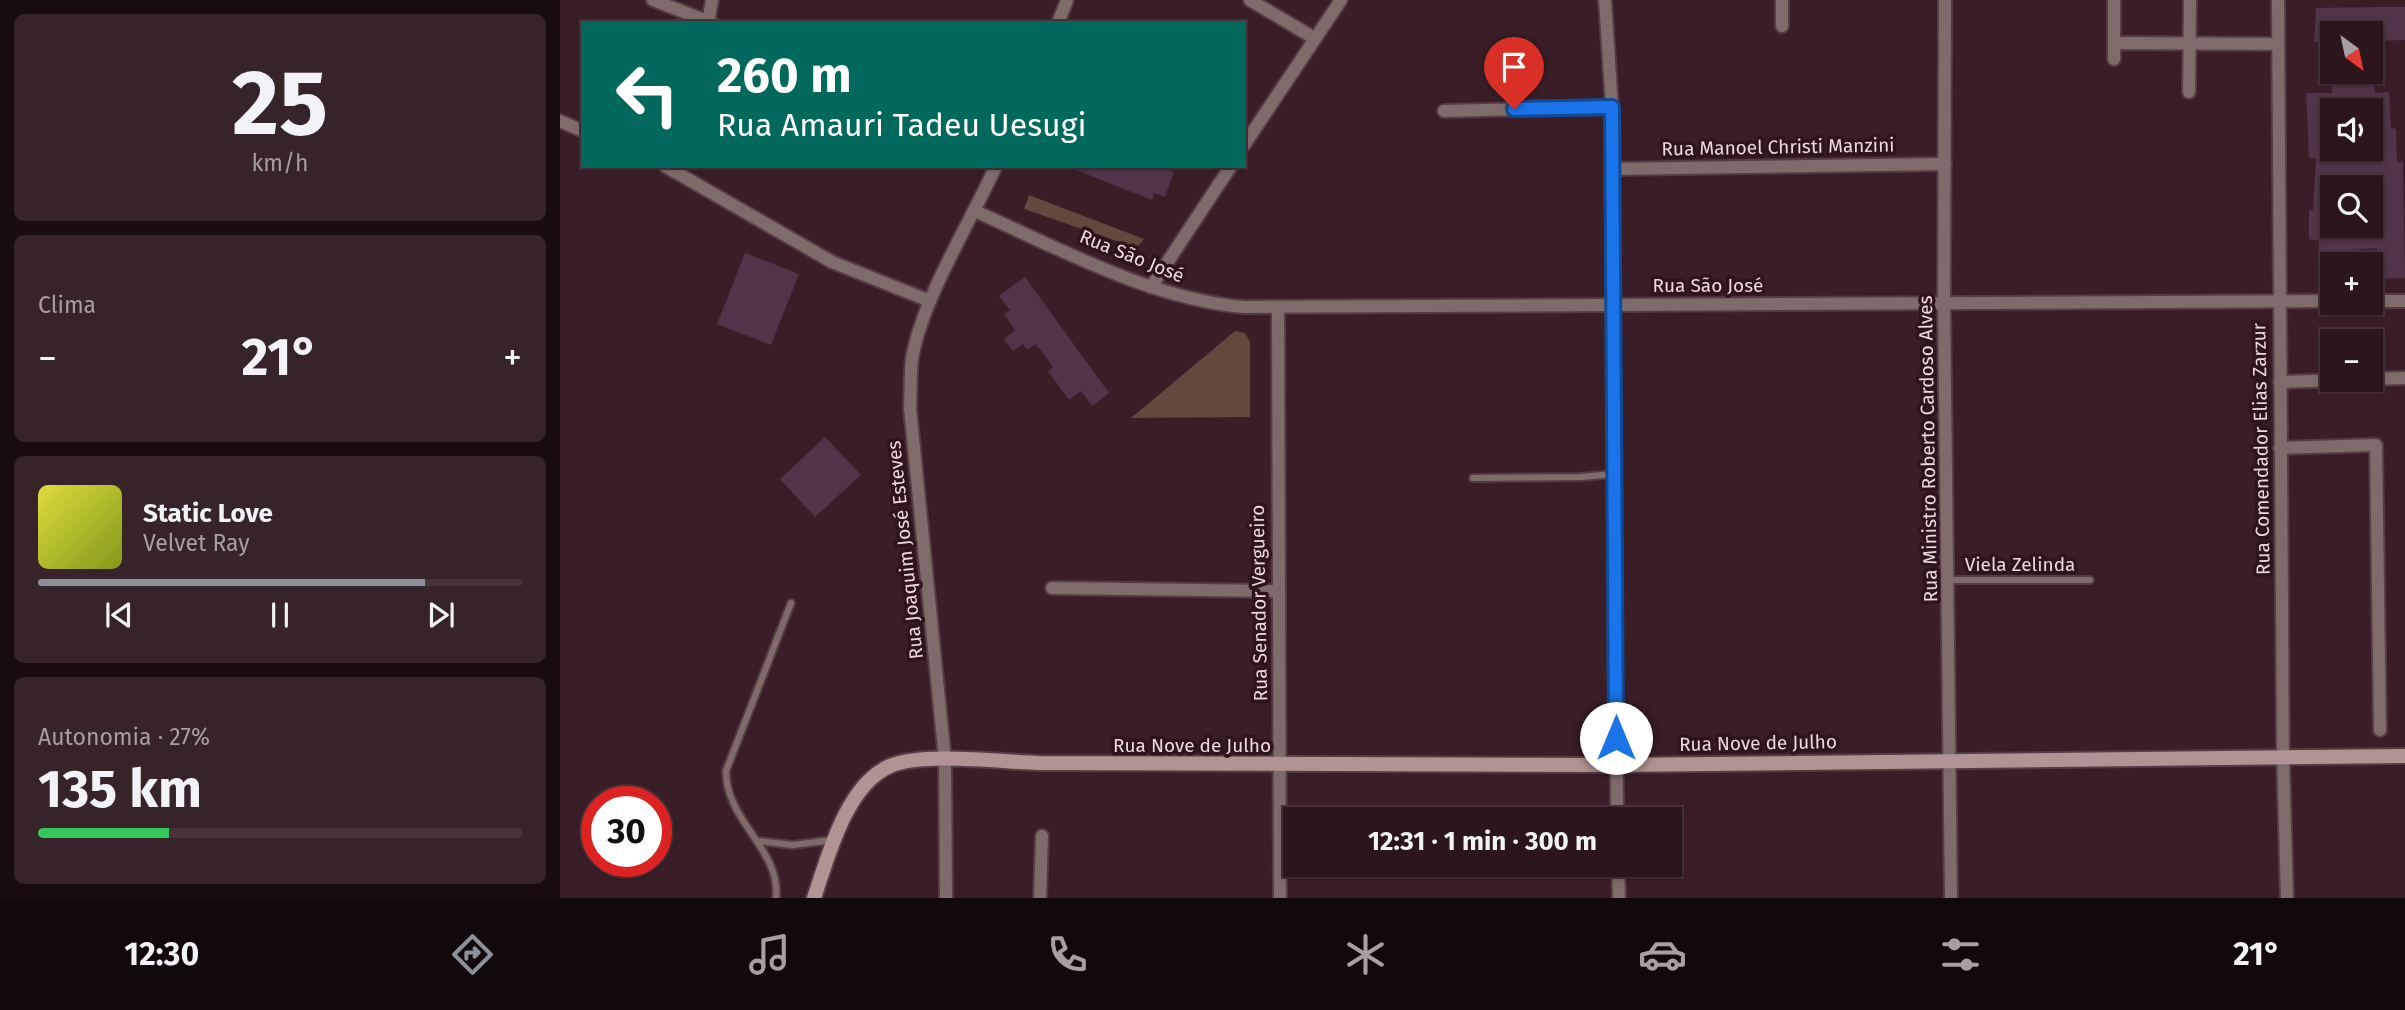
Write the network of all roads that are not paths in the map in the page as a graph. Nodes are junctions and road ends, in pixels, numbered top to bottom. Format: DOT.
graph roads {
  1 [pos="653,0"];
  2 [pos="712,0"];
  3 [pos="1067,0"];
  4 [pos="1250,0"];
  5 [pos="1341,0"];
  6 [pos="1605,0"];
  7 [pos="1782,0"];
  8 [pos="1945,0"];
  9 [pos="2114,0"];
  10 [pos="2190,0"];
  11 [pos="2278,0"];
  12 [pos="706,21"];
  13 [pos="709,21"];
  14 [pos="1059,21"];
  15 [pos="1782,26"];
  16 [pos="1314,38"];
  17 [pos="2114,43"];
  18 [pos="2190,44"];
  19 [pos="2278,44"];
  20 [pos="2114,59"];
  21 [pos="2189,92"];
  22 [pos="1612,107"];
  23 [pos="1444,111"];
  24 [pos="560,121"];
  25 [pos="581,130"];
  26 [pos="1246,142"];
  27 [pos="1945,164"];
  28 [pos="674,168"];
  29 [pos="995,168"];
  30 [pos="1230,168"];
  31 [pos="1611,169"];
  32 [pos="691,172"];
  33 [pos="975,211"];
  34 [pos="1151,287"];
  35 [pos="930,301"];
  36 [pos="2279,301"];
  37 [pos="2320,301"];
  38 [pos="2383,301"];
  39 [pos="2405,301"];
  40 [pos="1944,303"];
  41 [pos="1614,305"];
  42 [pos="1278,307"];
  43 [pos="2405,378"];
  44 [pos="2383,379"];
  45 [pos="2320,381"];
  46 [pos="2280,382"];
  47 [pos="2280,448"];
  48 [pos="1615,474"];
  49 [pos="1473,478"];
  50 [pos="1949,580"];
  51 [pos="2090,580"];
  52 [pos="1052,589"];
  53 [pos="1277,591"];
  54 [pos="791,603"];
  55 [pos="2380,730"];
  56 [pos="2283,756"];
  57 [pos="2405,757"];
  58 [pos="945,760"];
  59 [pos="1951,760"];
  60 [pos="1281,764"];
  61 [pos="1616,765"];
  62 [pos="1617,807"];
  63 [pos="1042,836"];
  64 [pos="833,840"];
  65 [pos="758,841"];
  66 [pos="1618,877"];
  67 [pos="776,898"];
  68 [pos="814,898"];
  69 [pos="946,898"];
  70 [pos="1040,898"];
  71 [pos="1280,898"];
  72 [pos="1619,898"];
  73 [pos="1951,898"];
  74 [pos="2287,898"];
  1 -- 12 [label="street"];
  2 -- 13 [label="street"];
  3 -- 14 [label="street"];
  4 -- 16 [label="street"];
  5 -- 16 [label="street"];
  6 -- 22 [label="street"];
  7 -- 15 [label="street"];
  8 -- 27 [label="street, Rua Ministro Roberto Cardoso Alves"];
  9 -- 17 [label="street"];
  10 -- 18 [label="street"];
  11 -- 19 [label="street, Rua Comendador Elias Zarzur"];
  16 -- 26 [label="street"];
  17 -- 18 [label="street"];
  17 -- 20 [label="street"];
  18 -- 19 [label="street"];
  18 -- 21 [label="street"];
  19 -- 36 [label="street, Rua Comendador Elias Zarzur"];
  22 -- 23 [label="street"];
  22 -- 31 [label="street"];
  24 -- 25 [label="street"];
  27 -- 31 [label="street, Rua Manoel Christi Manzini"];
  27 -- 40 [label="street, Rua Ministro Roberto Cardoso Alves"];
  28 -- 32 [label="street"];
  29 -- 33 [label="street, Rua Joaquim José Esteves"];
  30 -- 34 [label="street"];
  31 -- 41 [label="street"];
  32 -- 35 [label="street"];
  33 -- 34 [label="street, Rua São José"];
  33 -- 35 [label="street, Rua Joaquim José Esteves"];
  34 -- 42 [label="street, Rua São José"];
  35 -- 58 [label="street, Rua Joaquim José Esteves"];
  36 -- 37 [label="street, Rua São José"];
  36 -- 40 [label="street, Rua São José"];
  36 -- 46 [label="street, Rua Comendador Elias Zarzur"];
  38 -- 39 [label="street"];
  40 -- 41 [label="street, Rua São José"];
  40 -- 50 [label="street, Rua Ministro Roberto Cardoso Alves"];
  41 -- 42 [label="street, Rua São José"];
  41 -- 48 [label="street"];
  42 -- 53 [label="street, Rua Senador Vergueiro"];
  43 -- 44 [label="street"];
  45 -- 46 [label="street"];
  46 -- 47 [label="street, Rua Comendador Elias Zarzur"];
  47 -- 55 [label="street"];
  47 -- 56 [label="street, Rua Comendador Elias Zarzur"];
  48 -- 49 [label="lane"];
  48 -- 61 [label="street"];
  50 -- 51 [label="lane, Viela Zelinda"];
  50 -- 59 [label="street, Rua Ministro Roberto Cardoso Alves"];
  52 -- 53 [label="street"];
  53 -- 60 [label="street, Rua Senador Vergueiro"];
  54 -- 65 [label="lane"];
  56 -- 57 [label="street, Rua Nove de Julho"];
  56 -- 59 [label="street, Rua Nove de Julho"];
  56 -- 74 [label="street, Rua Comendador Elias Zarzur"];
  58 -- 60 [label="street, Rua Nove de Julho"];
  58 -- 64 [label="street, Rua Nove de Julho"];
  58 -- 69 [label="street, Rua Joaquim José Esteves"];
  59 -- 61 [label="street, Rua Nove de Julho"];
  59 -- 73 [label="street, Rua Ministro Roberto Cardoso Alves"];
  60 -- 61 [label="street, Rua Nove de Julho"];
  60 -- 71 [label="street, Rua Senador Vergueiro"];
  61 -- 62 [label="street"];
  63 -- 70 [label="street"];
  64 -- 65 [label="lane"];
  64 -- 68 [label="street, Rua Nove de Julho"];
  65 -- 67 [label="lane"];
  66 -- 72 [label="street"];
}
